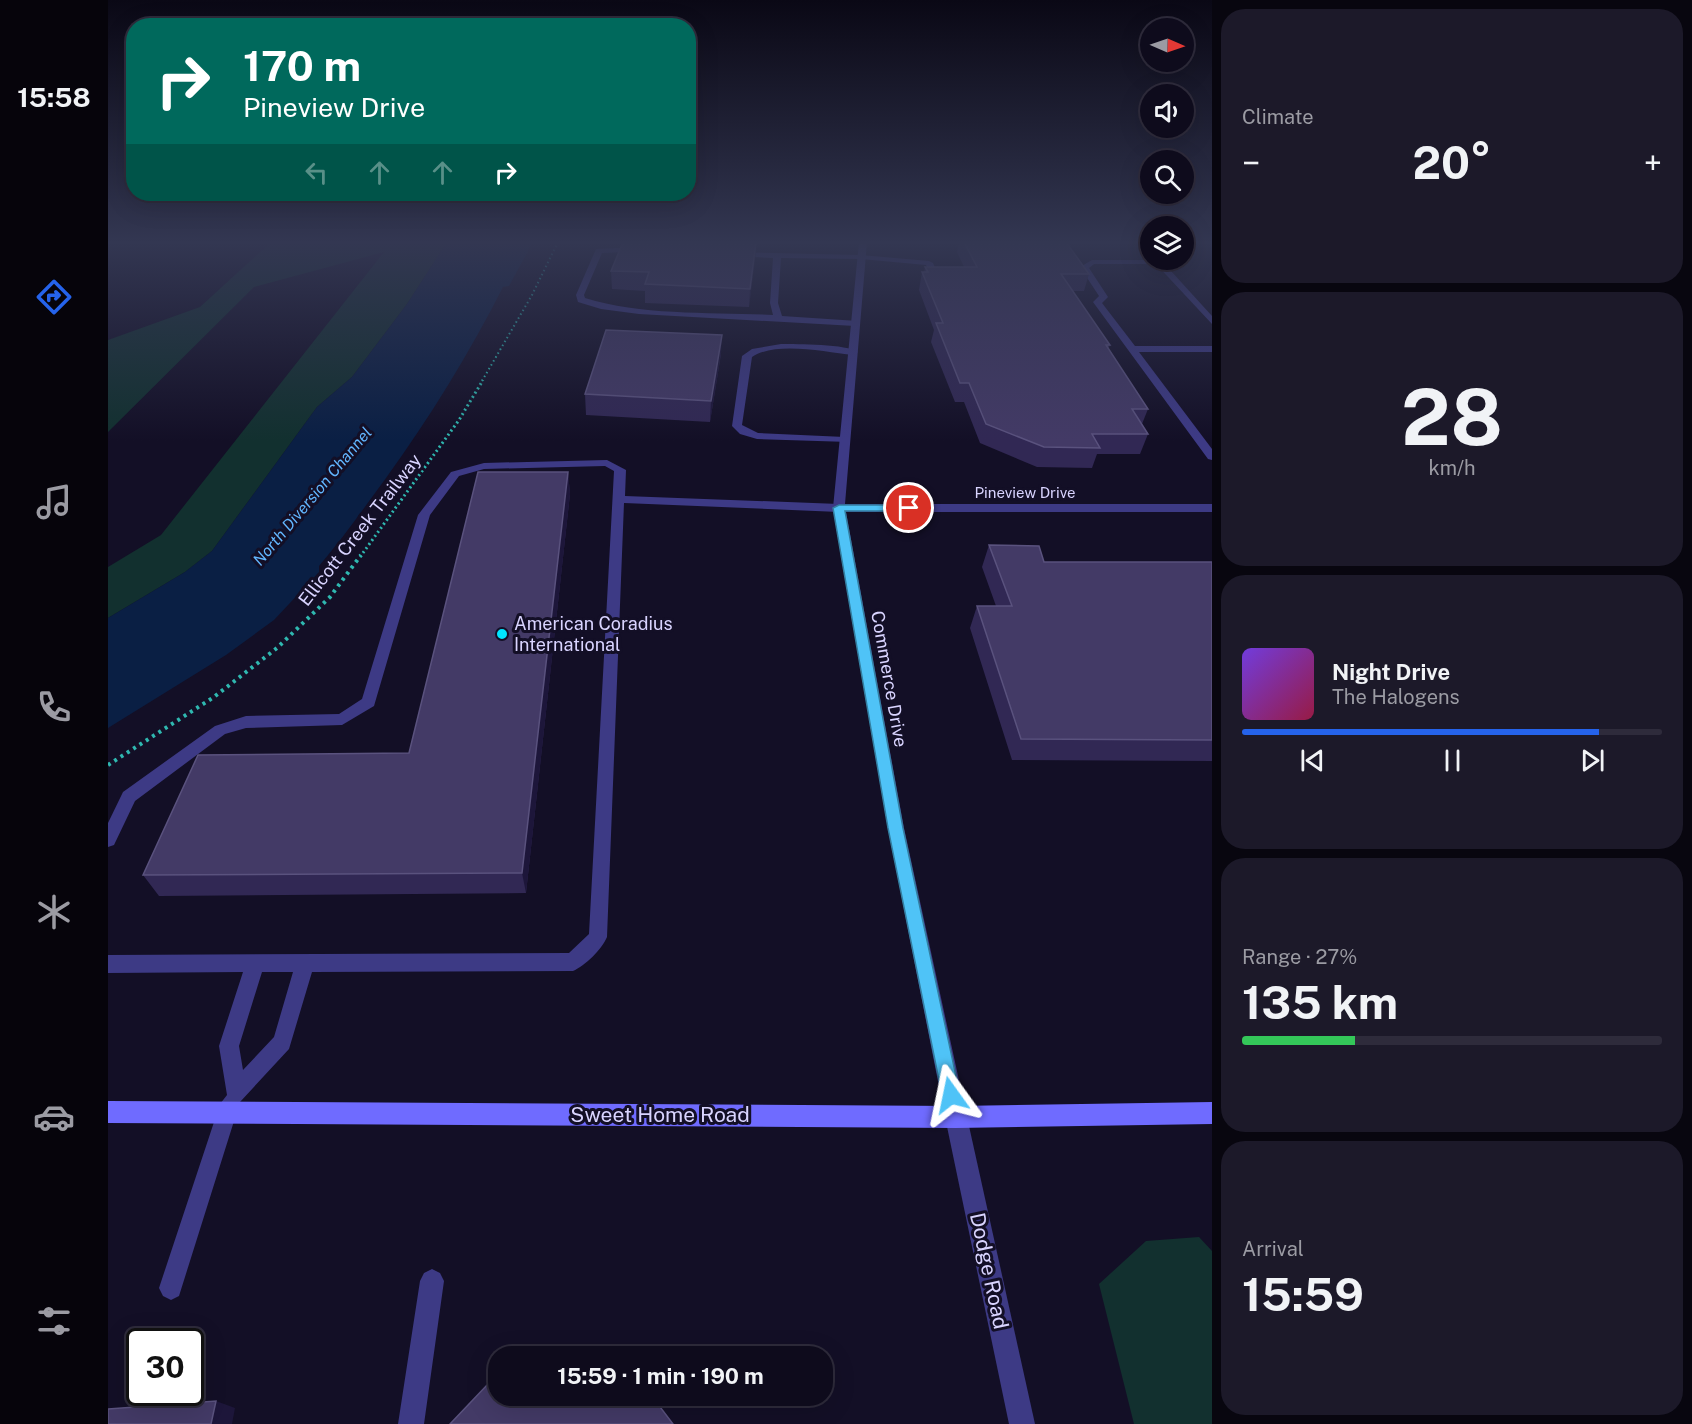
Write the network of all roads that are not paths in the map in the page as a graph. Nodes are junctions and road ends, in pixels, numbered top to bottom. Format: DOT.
graph roads {
  1 [pos="620,308"];
  2 [pos="775,308"];
  3 [pos="856,308"];
  4 [pos="1102,308"];
  5 [pos="1201,308"];
  6 [pos="778,318"];
  7 [pos="1212,321"];
  8 [pos="855,322"];
  9 [pos="1131,349"];
  10 [pos="1212,349"];
  11 [pos="852,352"];
  12 [pos="845,440"];
  13 [pos="1212,456"];
  14 [pos="619,499"];
  15 [pos="839,508"];
  16 [pos="1212,508"];
  17 [pos="108,840"];
  18 [pos="305,962"];
  19 [pos="255,963"];
  20 [pos="108,964"];
  21 [pos="232,1103"];
  22 [pos="108,1112"];
  23 [pos="1212,1113"];
  24 [pos="956,1117"];
  25 [pos="432,1281"];
  26 [pos="171,1288"];
  27 [pos="411,1424"];
  28 [pos="1022,1424"];
  1 -- 6 [label="street"];
  2 -- 6 [label="street"];
  3 -- 8 [label="street, Commerce Drive"];
  4 -- 9 [label="street"];
  5 -- 7 [label="street"];
  6 -- 8 [label="street"];
  8 -- 11 [label="street, Commerce Drive"];
  9 -- 10 [label="street"];
  9 -- 13 [label="street"];
  11 -- 12 [label="street, Commerce Drive"];
  11 -- 12 [label="street"];
  12 -- 15 [label="street, Commerce Drive"];
  14 -- 15 [label="street, Pineview Drive"];
  14 -- 17 [label="street"];
  14 -- 18 [label="street"];
  15 -- 16 [label="street, Pineview Drive"];
  15 -- 24 [label="street, Commerce Drive"];
  18 -- 19 [label="street"];
  18 -- 21 [label="street"];
  19 -- 20 [label="street"];
  19 -- 21 [label="street"];
  21 -- 22 [label="main road, Sweet Home Road"];
  21 -- 24 [label="main road, Sweet Home Road"];
  21 -- 26 [label="street"];
  23 -- 24 [label="main road, Sweet Home Road"];
  24 -- 28 [label="street, Dodge Road"];
  25 -- 27 [label="street"];
}
